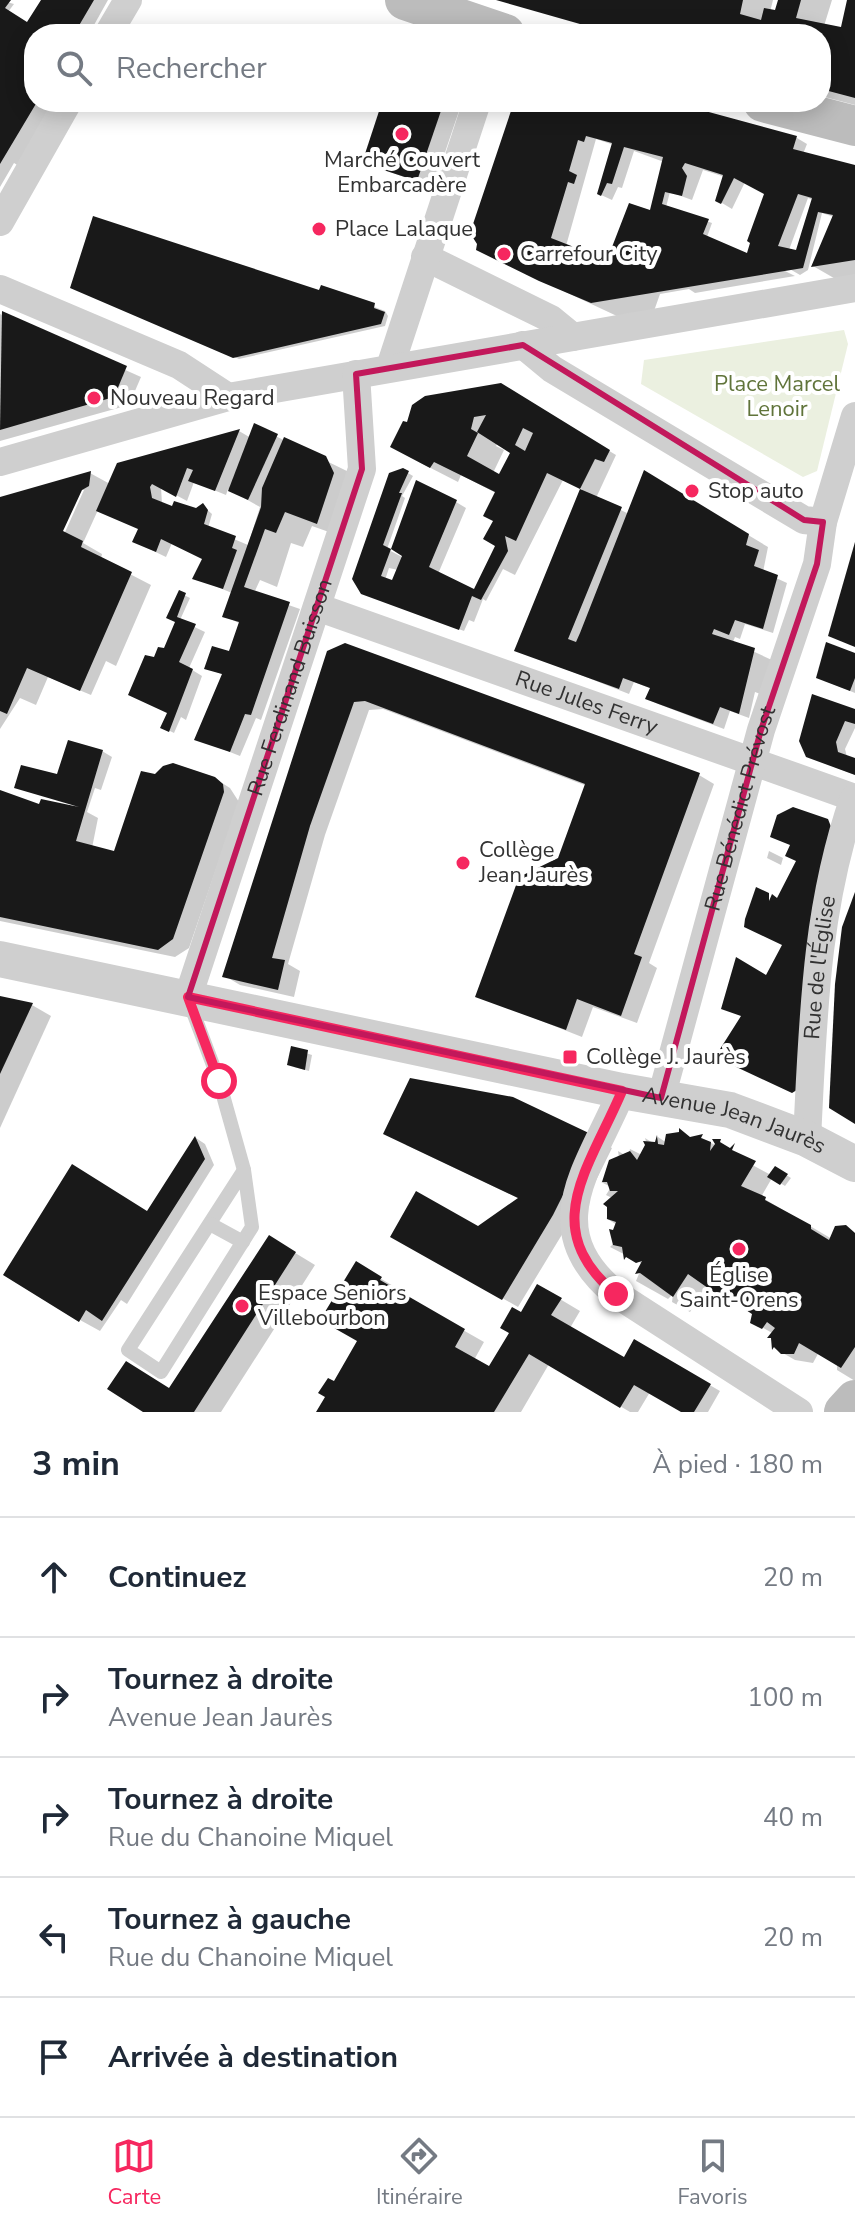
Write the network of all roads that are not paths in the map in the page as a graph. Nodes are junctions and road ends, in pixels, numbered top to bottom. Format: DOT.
graph roads {
  1 [pos="128,0"];
  2 [pos="405,0"];
  3 [pos="114,24"];
  4 [pos="473,24"];
  5 [pos="62,112"];
  6 [pos="474,112"];
  7 [pos="801,112"];
  8 [pos="855,126"];
  9 [pos="0,222"];
  10 [pos="425,257"];
  11 [pos="855,288"];
  12 [pos="0,289"];
  13 [pos="573,337"];
  14 [pos="523,345"];
  15 [pos="390,367"];
  16 [pos="356,374"];
  17 [pos="228,397"];
  18 [pos="853,432"];
  19 [pos="0,462"];
  20 [pos="823,522"];
  21 [pos="317,607"];
  22 [pos="753,760"];
  23 [pos="855,798"];
  24 [pos="0,959"];
  25 [pos="188,997"];
  26 [pos="622,1091"];
  27 [pos="661,1098"];
  28 [pos="807,1139"];
  29 [pos="855,1164"];
  30 [pos="244,1170"];
  31 [pos="210,1224"];
  32 [pos="243,1242"];
  33 [pos="855,1400"];
  34 [pos="799,1412"];
  35 [pos="844,1412"];
  1 -- 3 [label="street"];
  2 -- 4 [label="main road"];
  5 -- 9 [label="street"];
  6 -- 10 [label="street"];
  7 -- 8 [label="main road"];
  10 -- 13 [label="street"];
  10 -- 15 [label="street"];
  11 -- 13 [label="street"];
  12 -- 17 [label="street"];
  13 -- 14 [label="street"];
  14 -- 15 [label="street"];
  14 -- 20 [label="street"];
  15 -- 16 [label="street"];
  16 -- 17 [label="street"];
  16 -- 21 [label="street, Rue Ferdinand Buisson"];
  17 -- 19 [label="street"];
  18 -- 20 [label="street"];
  20 -- 22 [label="street, Rue Bénédict Prévost"];
  21 -- 22 [label="street, Rue Jules Ferry"];
  21 -- 25 [label="street, Rue Ferdinand Buisson"];
  22 -- 23 [label="street, Rue Jules Ferry"];
  22 -- 27 [label="street, Rue Bénédict Prévost"];
  23 -- 28 [label="street, Rue de l'Église"];
  24 -- 25 [label="street, Avenue Jean Jaurès"];
  25 -- 26 [label="street, Avenue Jean Jaurès"];
  25 -- 30 [label="lane"];
  26 -- 27 [label="street, Avenue Jean Jaurès"];
  26 -- 34 [label="street"];
  27 -- 28 [label="street, Avenue Jean Jaurès"];
  28 -- 29 [label="street, Avenue Jean Jaurès"];
  30 -- 31 [label="lane"];
  30 -- 32 [label="lane"];
  31 -- 32 [label="lane"];
  31 -- 32 [label="lane"];
  33 -- 35 [label="main road"];
}
